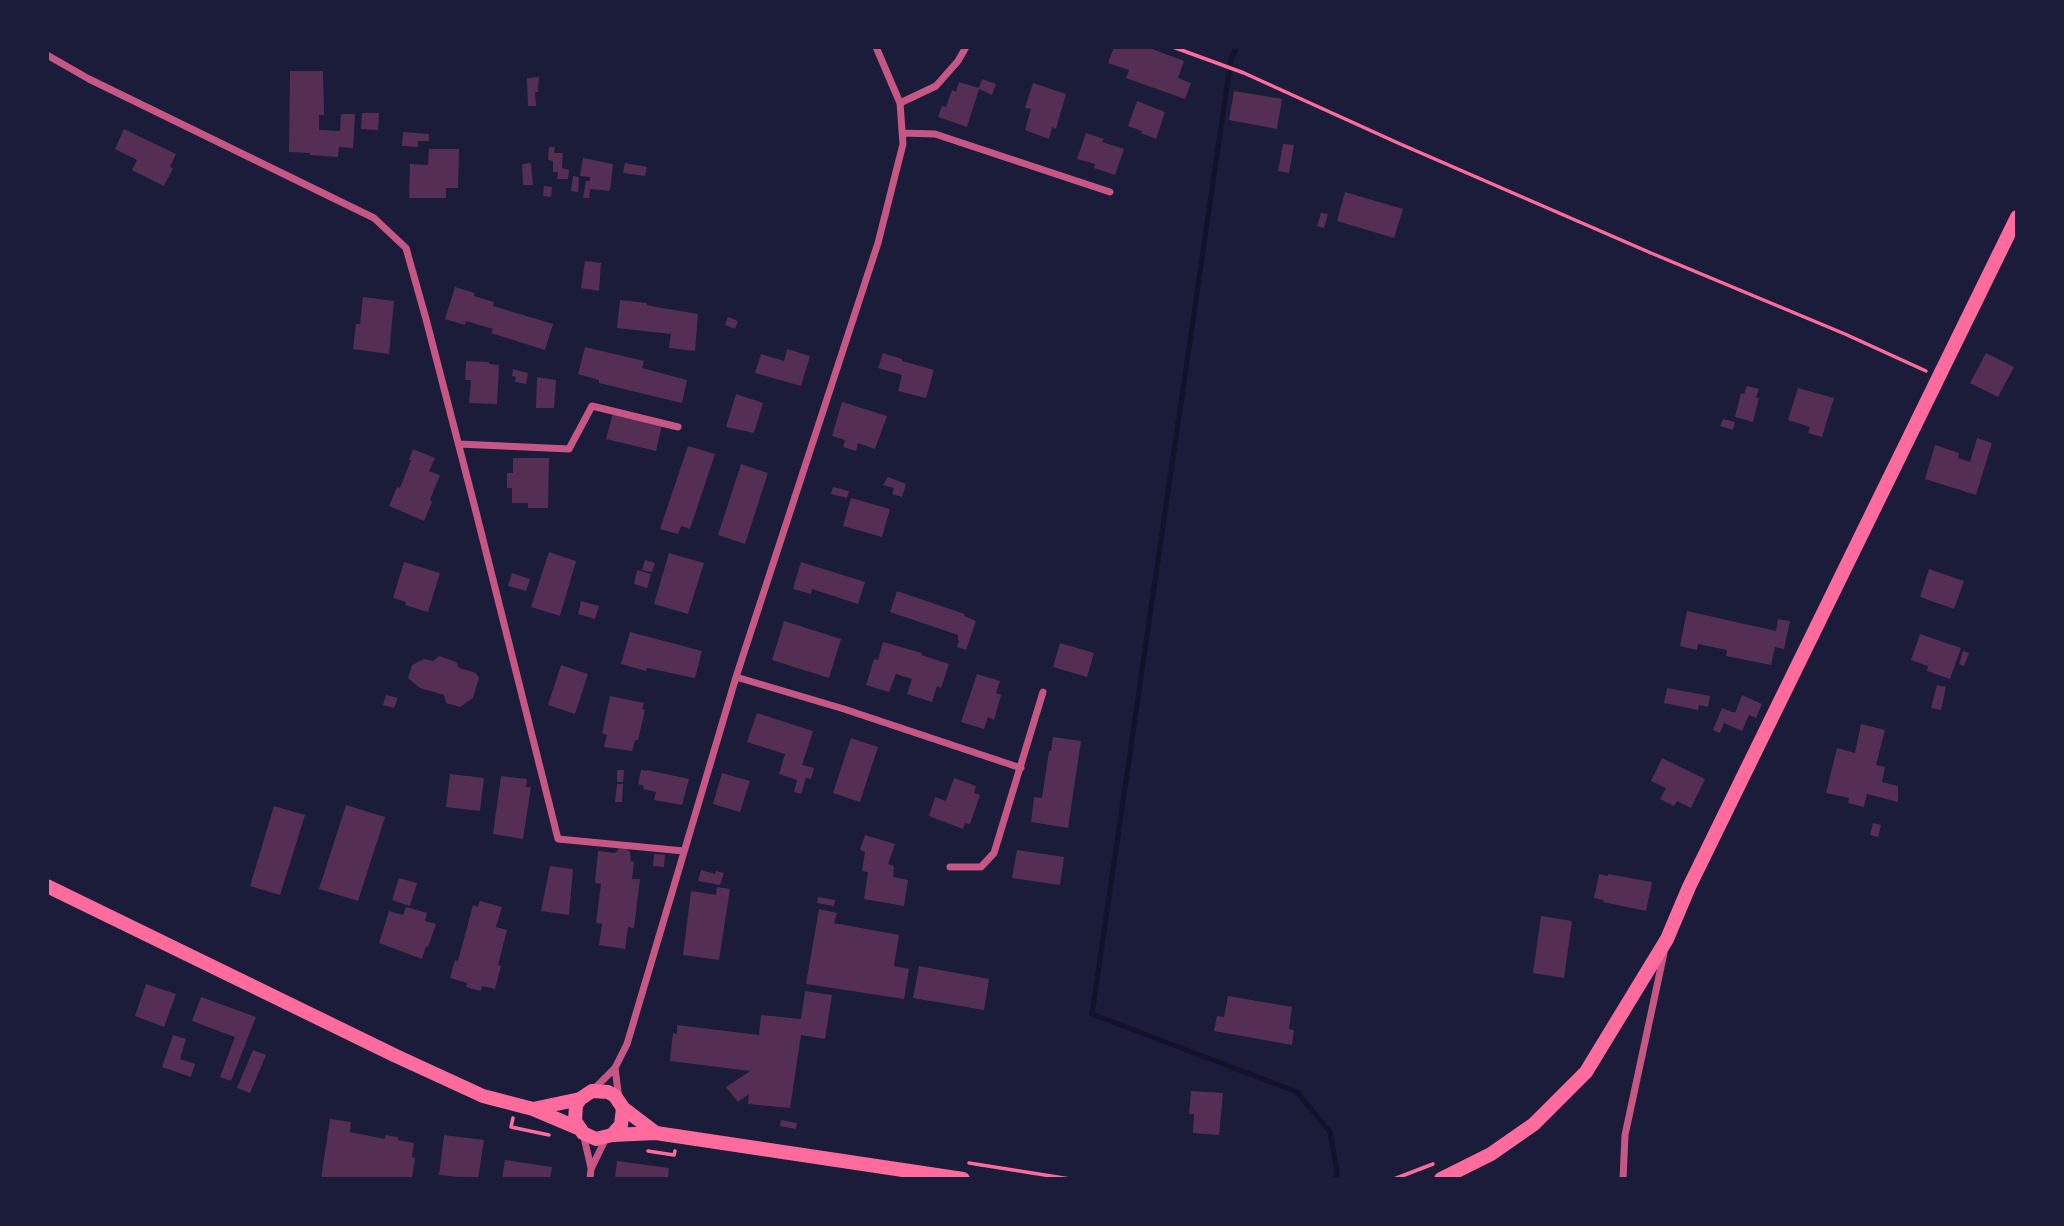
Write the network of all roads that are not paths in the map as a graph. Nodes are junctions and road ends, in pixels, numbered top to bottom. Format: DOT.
graph roads {
  1 [pos="876,47"];
  2 [pos="966,47"];
  3 [pos="47,55"];
  4 [pos="900,103"];
  5 [pos="902,133"];
  6 [pos="1110,192"];
  7 [pos="2017,217"];
  8 [pos="678,427"];
  9 [pos="458,444"];
  10 [pos="736,677"];
  11 [pos="1043,692"];
  12 [pos="1021,768"];
  13 [pos="684,851"];
  14 [pos="950,867"];
  15 [pos="47,886"];
  16 [pos="1667,939"];
  17 [pos="615,1068"];
  18 [pos="586,1095"];
  19 [pos="621,1105"];
  20 [pos="533,1109"];
  21 [pos="580,1131"];
  22 [pos="656,1133"];
  23 [pos="609,1137"];
  24 [pos="592,1169"];
  25 [pos="590,1179"];
  26 [pos="963,1179"];
  27 [pos="1441,1179"];
  28 [pos="1623,1179"];
  1 -- 4 [label="street"];
  2 -- 4 [label="street"];
  3 -- 9 [label="street"];
  4 -- 5 [label="street"];
  5 -- 6 [label="street"];
  5 -- 10 [label="street"];
  7 -- 16 [label="main road"];
  8 -- 9 [label="street"];
  9 -- 13 [label="street"];
  10 -- 12 [label="street"];
  10 -- 13 [label="street"];
  11 -- 12 [label="street"];
  12 -- 14 [label="street"];
  13 -- 17 [label="street"];
  15 -- 20 [label="main road"];
  16 -- 27 [label="main road"];
  16 -- 28 [label="street"];
  17 -- 18 [label="street"];
  17 -- 19 [label="street"];
  18 -- 19 [label="main road"];
  18 -- 20 [label="main road"];
  18 -- 21 [label="main road"];
  19 -- 22 [label="main road"];
  19 -- 23 [label="main road"];
  20 -- 21 [label="main road"];
  21 -- 23 [label="main road"];
  21 -- 24 [label="street"];
  22 -- 23 [label="main road"];
  22 -- 26 [label="main road"];
  23 -- 24 [label="street"];
  24 -- 25 [label="street"];
}
